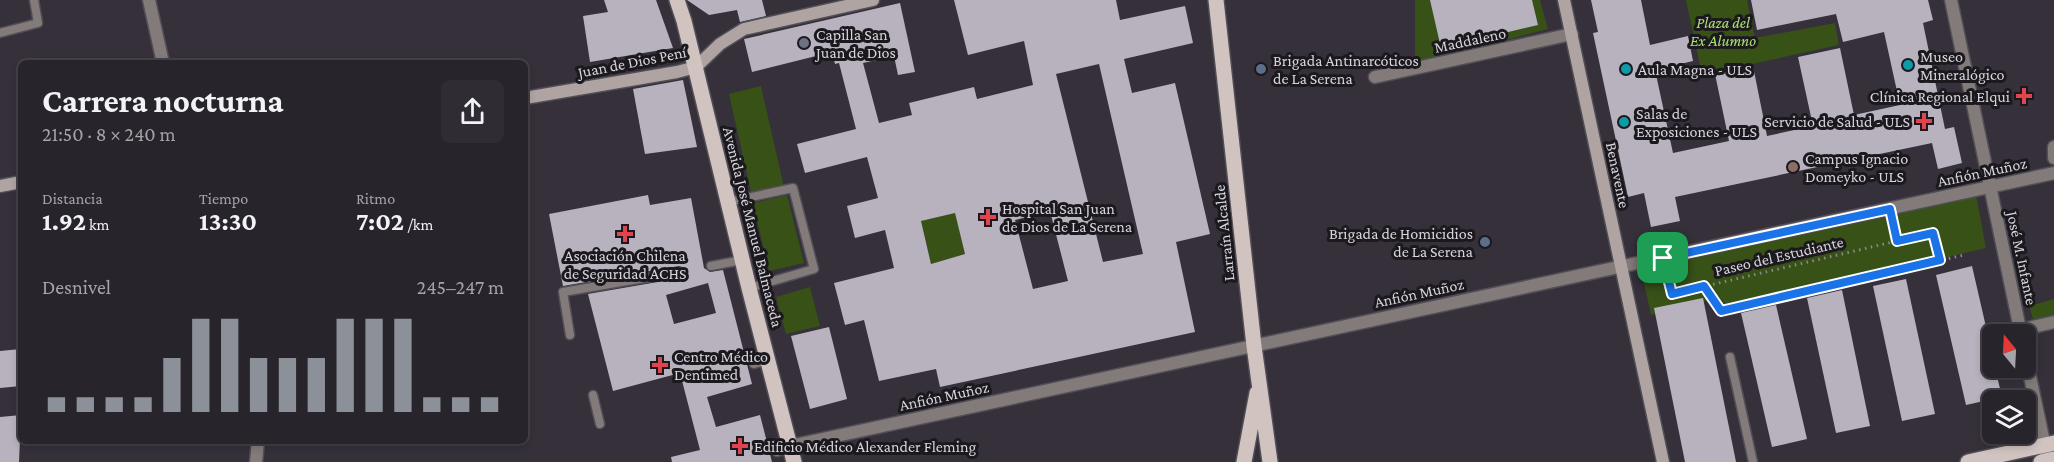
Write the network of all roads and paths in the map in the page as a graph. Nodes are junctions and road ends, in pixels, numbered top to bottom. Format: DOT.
graph roads {
  1 [pos="34,0"];
  2 [pos="149,0"];
  3 [pos="677,0"];
  4 [pos="873,0"];
  5 [pos="1216,0"];
  6 [pos="1564,0"];
  7 [pos="1951,0"];
  8 [pos="0,33"];
  9 [pos="1572,34"];
  10 [pos="162,60"];
  11 [pos="696,67"];
  12 [pos="1375,77"];
  13 [pos="528,97"];
  14 [pos="2054,147"];
  15 [pos="2054,158"];
  16 [pos="2054,173"];
  17 [pos="18,183"];
  18 [pos="0,186"];
  19 [pos="1990,188"];
  20 [pos="728,202"];
  21 [pos="1890,209"];
  22 [pos="1897,241"];
  23 [pos="1964,255"];
  24 [pos="1663,258"];
  25 [pos="742,260"];
  26 [pos="1940,260"];
  27 [pos="711,266"];
  28 [pos="1620,267"];
  29 [pos="680,272"];
  30 [pos="1704,286"];
  31 [pos="749,288"];
  32 [pos="2054,322"];
  33 [pos="2019,324"];
  34 [pos="2036,327"];
  35 [pos="570,334"];
  36 [pos="1254,345"];
  37 [pos="1730,357"];
  38 [pos="2031,378"];
  39 [pos="1259,381"];
  40 [pos="593,395"];
  41 [pos="600,424"];
  42 [pos="258,444"];
  43 [pos="788,452"];
  44 [pos="2048,454"];
  45 [pos="256,462"];
  46 [pos="1244,462"];
  47 [pos="1270,462"];
  48 [pos="1663,462"];
  49 [pos="1753,462"];
  50 [pos="1968,462"];
  1 -- 8 [label="lane"];
  2 -- 10 [label="street"];
  3 -- 11 [label="main road, Avenida José Manuel Balmaceda"];
  4 -- 11 [label="main road, Juan de Dios Pení"];
  5 -- 36 [label="main road, Larraín Alcalde"];
  6 -- 9 [label="main road, Benavente"];
  7 -- 19 [label="street, José M. Infante"];
  9 -- 12 [label="street, Maddaleno"];
  9 -- 28 [label="main road, Benavente"];
  11 -- 13 [label="main road, Juan de Dios Pení"];
  11 -- 20 [label="main road, Avenida José Manuel Balmaceda"];
  14 -- 15 [label="street"];
  16 -- 19 [label="street, Anfión Muñoz"];
  17 -- 18 [label="main road"];
  19 -- 21 [label="street, Anfión Muñoz"];
  19 -- 33 [label="street, José M. Infante"];
  20 -- 25 [label="main road, Avenida José Manuel Balmaceda"];
  20 -- 31 [label="lane"];
  21 -- 22 [label="path"];
  21 -- 24 [label="street, Anfión Muñoz"];
  22 -- 26 [label="path, Paseo del Estudiante"];
  22 -- 30 [label="path, Paseo del Estudiante"];
  23 -- 26 [label="path"];
  24 -- 28 [label="street, Anfión Muñoz"];
  24 -- 30 [label="path, Paseo del Estudiante"];
  25 -- 27 [label="lane"];
  25 -- 31 [label="main road, Avenida José Manuel Balmaceda"];
  26 -- 30 [label="path"];
  28 -- 36 [label="street, Anfión Muñoz"];
  28 -- 48 [label="main road, Benavente"];
  29 -- 35 [label="lane"];
  31 -- 43 [label="main road, Avenida José Manuel Balmaceda"];
  32 -- 34 [label="street"];
  36 -- 39 [label="main road, Larraín Alcalde"];
  36 -- 43 [label="street, Anfión Muñoz"];
  37 -- 49 [label="lane"];
  38 -- 44 [label="street"];
  39 -- 46 [label="main road"];
  39 -- 47 [label="main road, Larraín Alcalde"];
  40 -- 41 [label="lane"];
  42 -- 45 [label="street"];
  44 -- 50 [label="main road"];
}
